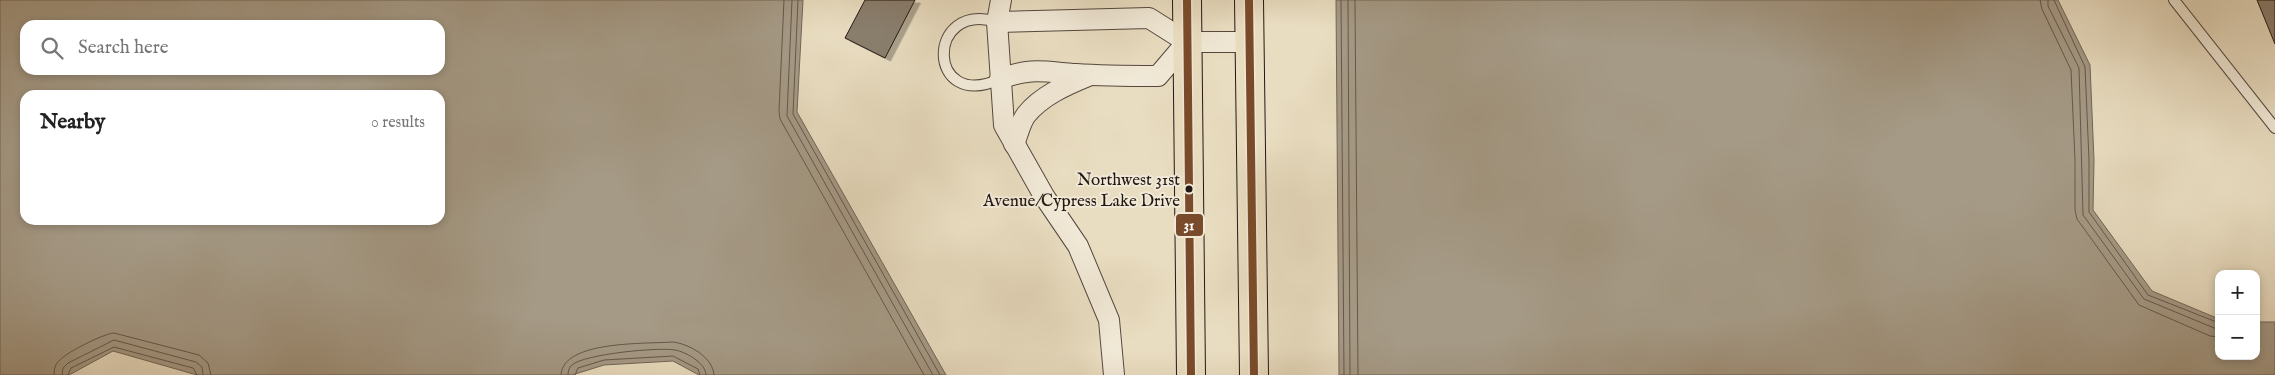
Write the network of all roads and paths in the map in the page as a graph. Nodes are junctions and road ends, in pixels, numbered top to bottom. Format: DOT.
graph roads {
  1 [pos="1001,0"];
  2 [pos="1187,0"];
  3 [pos="1249,0"];
  4 [pos="2174,0"];
  5 [pos="997,22"];
  6 [pos="1187,42"];
  7 [pos="1249,42"];
  8 [pos="1094,74"];
  9 [pos="1000,79"];
  10 [pos="2275,128"];
  11 [pos="1014,144"];
  12 [pos="1114,375"];
  13 [pos="1191,375"];
  14 [pos="1254,375"];
  1 -- 5 [label="street"];
  2 -- 6 [label="main road"];
  3 -- 7 [label="main road"];
  4 -- 10 [label="lane"];
  5 -- 6 [label="street"];
  5 -- 9 [label="street"];
  5 -- 9 [label="lane"];
  6 -- 7 [label="street"];
  6 -- 8 [label="street"];
  6 -- 13 [label="main road"];
  7 -- 14 [label="main road"];
  8 -- 9 [label="street"];
  8 -- 11 [label="street"];
  9 -- 11 [label="street"];
  11 -- 12 [label="street"];
}
